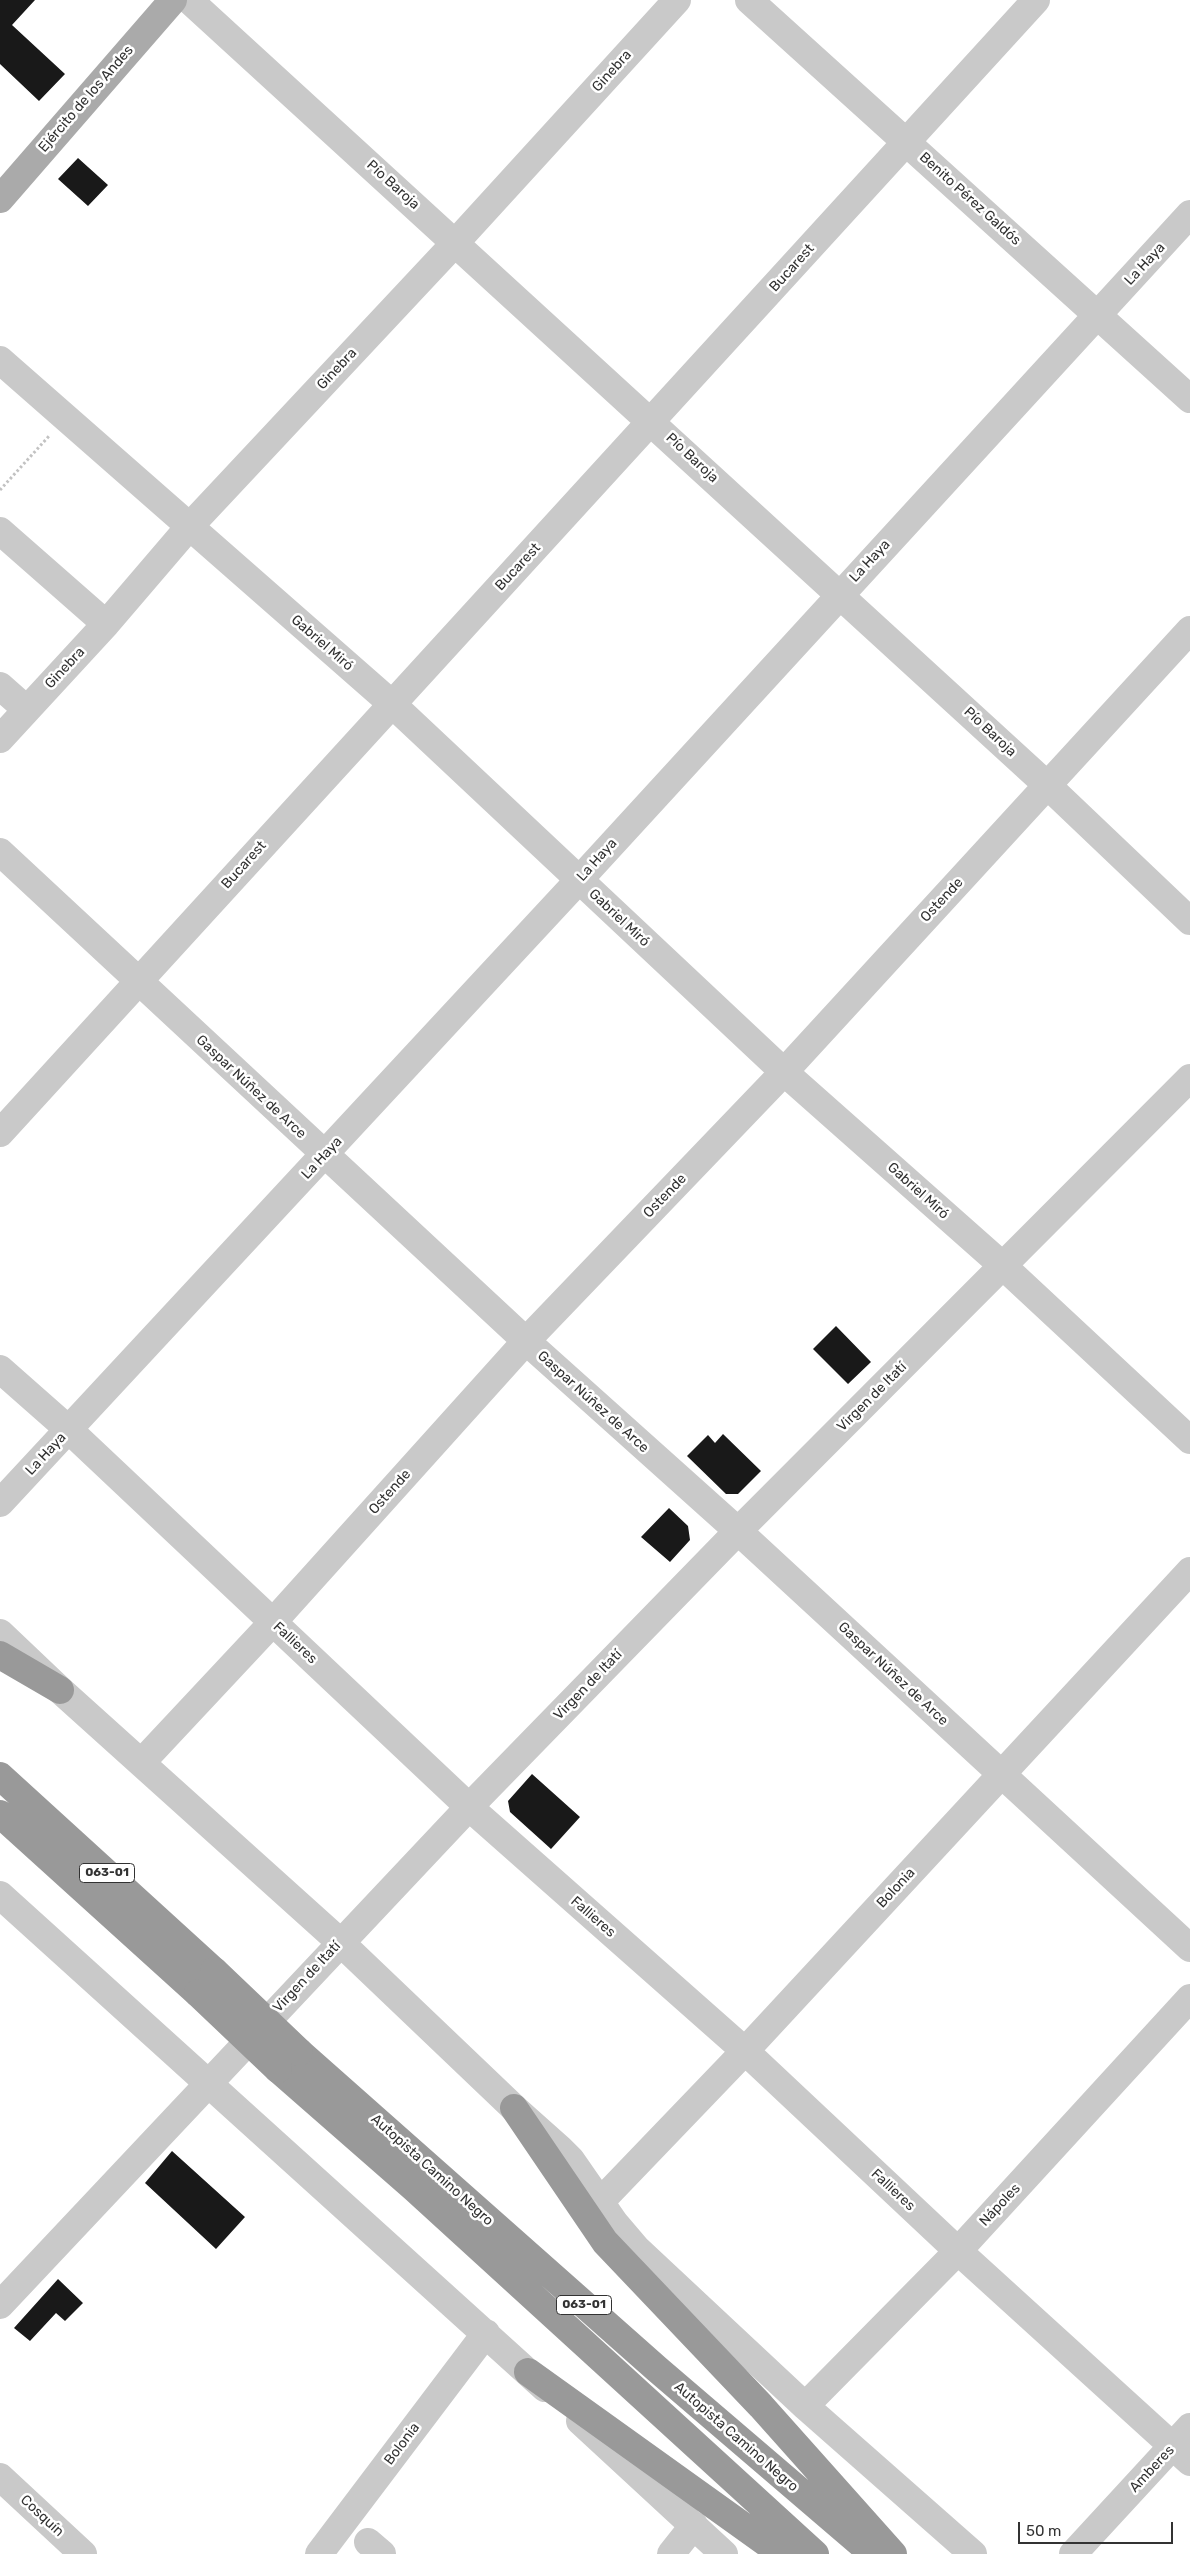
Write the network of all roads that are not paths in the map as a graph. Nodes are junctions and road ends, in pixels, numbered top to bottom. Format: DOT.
graph roads {
  1 [pos="173,0"];
  2 [pos="189,0"];
  3 [pos="677,0"];
  4 [pos="750,0"];
  5 [pos="1036,0"];
  6 [pos="907,142"];
  7 [pos="0,199"];
  8 [pos="1190,214"];
  9 [pos="456,242"];
  10 [pos="1098,315"];
  11 [pos="0,360"];
  12 [pos="1190,399"];
  13 [pos="652,422"];
  14 [pos="189,527"];
  15 [pos="0,530"];
  16 [pos="839,594"];
  17 [pos="106,624"];
  18 [pos="1190,630"];
  19 [pos="0,686"];
  20 [pos="392,704"];
  21 [pos="26,710"];
  22 [pos="0,739"];
  23 [pos="1047,785"];
  24 [pos="0,852"];
  25 [pos="579,880"];
  26 [pos="1190,922"];
  27 [pos="138,981"];
  28 [pos="784,1072"];
  29 [pos="1190,1078"];
  30 [pos="0,1134"];
  31 [pos="324,1155"];
  32 [pos="1002,1266"];
  33 [pos="526,1341"];
  34 [pos="0,1369"];
  35 [pos="68,1429"];
  36 [pos="1190,1440"];
  37 [pos="0,1503"];
  38 [pos="738,1531"];
  39 [pos="1190,1571"];
  40 [pos="273,1622"];
  41 [pos="0,1633"];
  42 [pos="0,1655"];
  43 [pos="60,1690"];
  44 [pos="142,1763"];
  45 [pos="1002,1774"];
  46 [pos="0,1776"];
  47 [pos="469,1807"];
  48 [pos="0,1814"];
  49 [pos="0,1895"];
  50 [pos="340,1942"];
  51 [pos="1190,1948"];
  52 [pos="1190,1998"];
  53 [pos="745,2051"];
  54 [pos="209,2083"];
  55 [pos="514,2108"];
  56 [pos="600,2202"];
  57 [pos="958,2251"];
  58 [pos="0,2305"];
  59 [pos="486,2333"];
  60 [pos="528,2372"];
  61 [pos="805,2406"];
  62 [pos="1184,2445"];
  63 [pos="0,2477"];
  64 [pos="694,2526"];
  65 [pos="83,2554"];
  66 [pos="319,2554"];
  67 [pos="671,2554"];
  68 [pos="724,2554"];
  69 [pos="782,2554"];
  70 [pos="815,2554"];
  71 [pos="872,2554"];
  72 [pos="893,2554"];
  73 [pos="972,2554"];
  74 [pos="1073,2554"];
  1 -- 7 [label="main road, Ejército de los Andes"];
  2 -- 9 [label="street, Pío Baroja"];
  3 -- 9 [label="street, Ginebra"];
  4 -- 6 [label="street, Benito Pérez Galdós"];
  5 -- 6 [label="street, Bucarest"];
  6 -- 10 [label="street, Benito Pérez Galdós"];
  6 -- 13 [label="street, Bucarest"];
  8 -- 10 [label="street, La Haya"];
  9 -- 13 [label="street, Pío Baroja"];
  9 -- 14 [label="street, Ginebra"];
  10 -- 12 [label="street, Benito Pérez Galdós"];
  10 -- 16 [label="street, La Haya"];
  11 -- 14 [label="street, Gabriel Miró"];
  13 -- 16 [label="street, Pío Baroja"];
  13 -- 20 [label="street, Bucarest"];
  14 -- 17 [label="street, Ginebra"];
  14 -- 20 [label="street, Gabriel Miró"];
  15 -- 17 [label="street"];
  16 -- 23 [label="street, Pío Baroja"];
  16 -- 25 [label="street, La Haya"];
  17 -- 21 [label="street, Ginebra"];
  18 -- 23 [label="street, Ostende"];
  19 -- 21 [label="street"];
  20 -- 25 [label="street, Gabriel Miró"];
  20 -- 27 [label="street, Bucarest"];
  21 -- 22 [label="street, Ginebra"];
  23 -- 26 [label="street, Pío Baroja"];
  23 -- 28 [label="street, Ostende"];
  24 -- 27 [label="street, Gaspar Núñez de Arce"];
  25 -- 28 [label="street, Gabriel Miró"];
  25 -- 31 [label="street, La Haya"];
  27 -- 30 [label="street, Bucarest"];
  27 -- 31 [label="street, Gaspar Núñez de Arce"];
  28 -- 32 [label="street, Gabriel Miró"];
  28 -- 33 [label="street, Ostende"];
  29 -- 32 [label="street, Virgen de Itatí"];
  31 -- 33 [label="street, Gaspar Núñez de Arce"];
  31 -- 35 [label="street, La Haya"];
  32 -- 36 [label="street, Gabriel Miró"];
  32 -- 38 [label="street, Virgen de Itatí"];
  33 -- 38 [label="street, Gaspar Núñez de Arce"];
  33 -- 40 [label="street, Ostende"];
  34 -- 35 [label="street, Fallieres"];
  35 -- 37 [label="street, La Haya"];
  35 -- 40 [label="street, Fallieres"];
  38 -- 45 [label="street, Gaspar Núñez de Arce"];
  38 -- 47 [label="street, Virgen de Itatí"];
  39 -- 45 [label="street, Bolonia"];
  40 -- 44 [label="street, Ostende"];
  40 -- 47 [label="street, Fallieres"];
  41 -- 43 [label="street"];
  42 -- 43 [label="highway"];
  43 -- 44 [label="street"];
  44 -- 50 [label="street"];
  45 -- 51 [label="street, Gaspar Núñez de Arce"];
  45 -- 53 [label="street, Bolonia"];
  46 -- 71 [label="highway, Autopista Camino Negro / 063-01, bridge"];
  47 -- 50 [label="street, Virgen de Itatí"];
  47 -- 53 [label="street, Fallieres"];
  48 -- 70 [label="highway, Autopista Camino Negro / 063-01, bridge"];
  49 -- 54 [label="street"];
  50 -- 54 [label="street, Virgen de Itatí"];
  50 -- 55 [label="street"];
  52 -- 57 [label="street, Nápoles"];
  53 -- 56 [label="street, Bolonia"];
  53 -- 57 [label="street, Fallieres"];
  54 -- 58 [label="street, Virgen de Itatí"];
  54 -- 59 [label="street"];
  55 -- 56 [label="street"];
  55 -- 72 [label="highway"];
  56 -- 61 [label="street"];
  57 -- 61 [label="street, Nápoles"];
  57 -- 62 [label="street, Fallieres"];
  59 -- 60 [label="street"];
  59 -- 66 [label="street, Bolonia"];
  60 -- 64 [label="street"];
  60 -- 69 [label="highway"];
  61 -- 73 [label="street"];
  62 -- 74 [label="street, Amberes"];
  63 -- 65 [label="street, Cosquín"];
  64 -- 67 [label="street"];
  64 -- 68 [label="street"];
}
